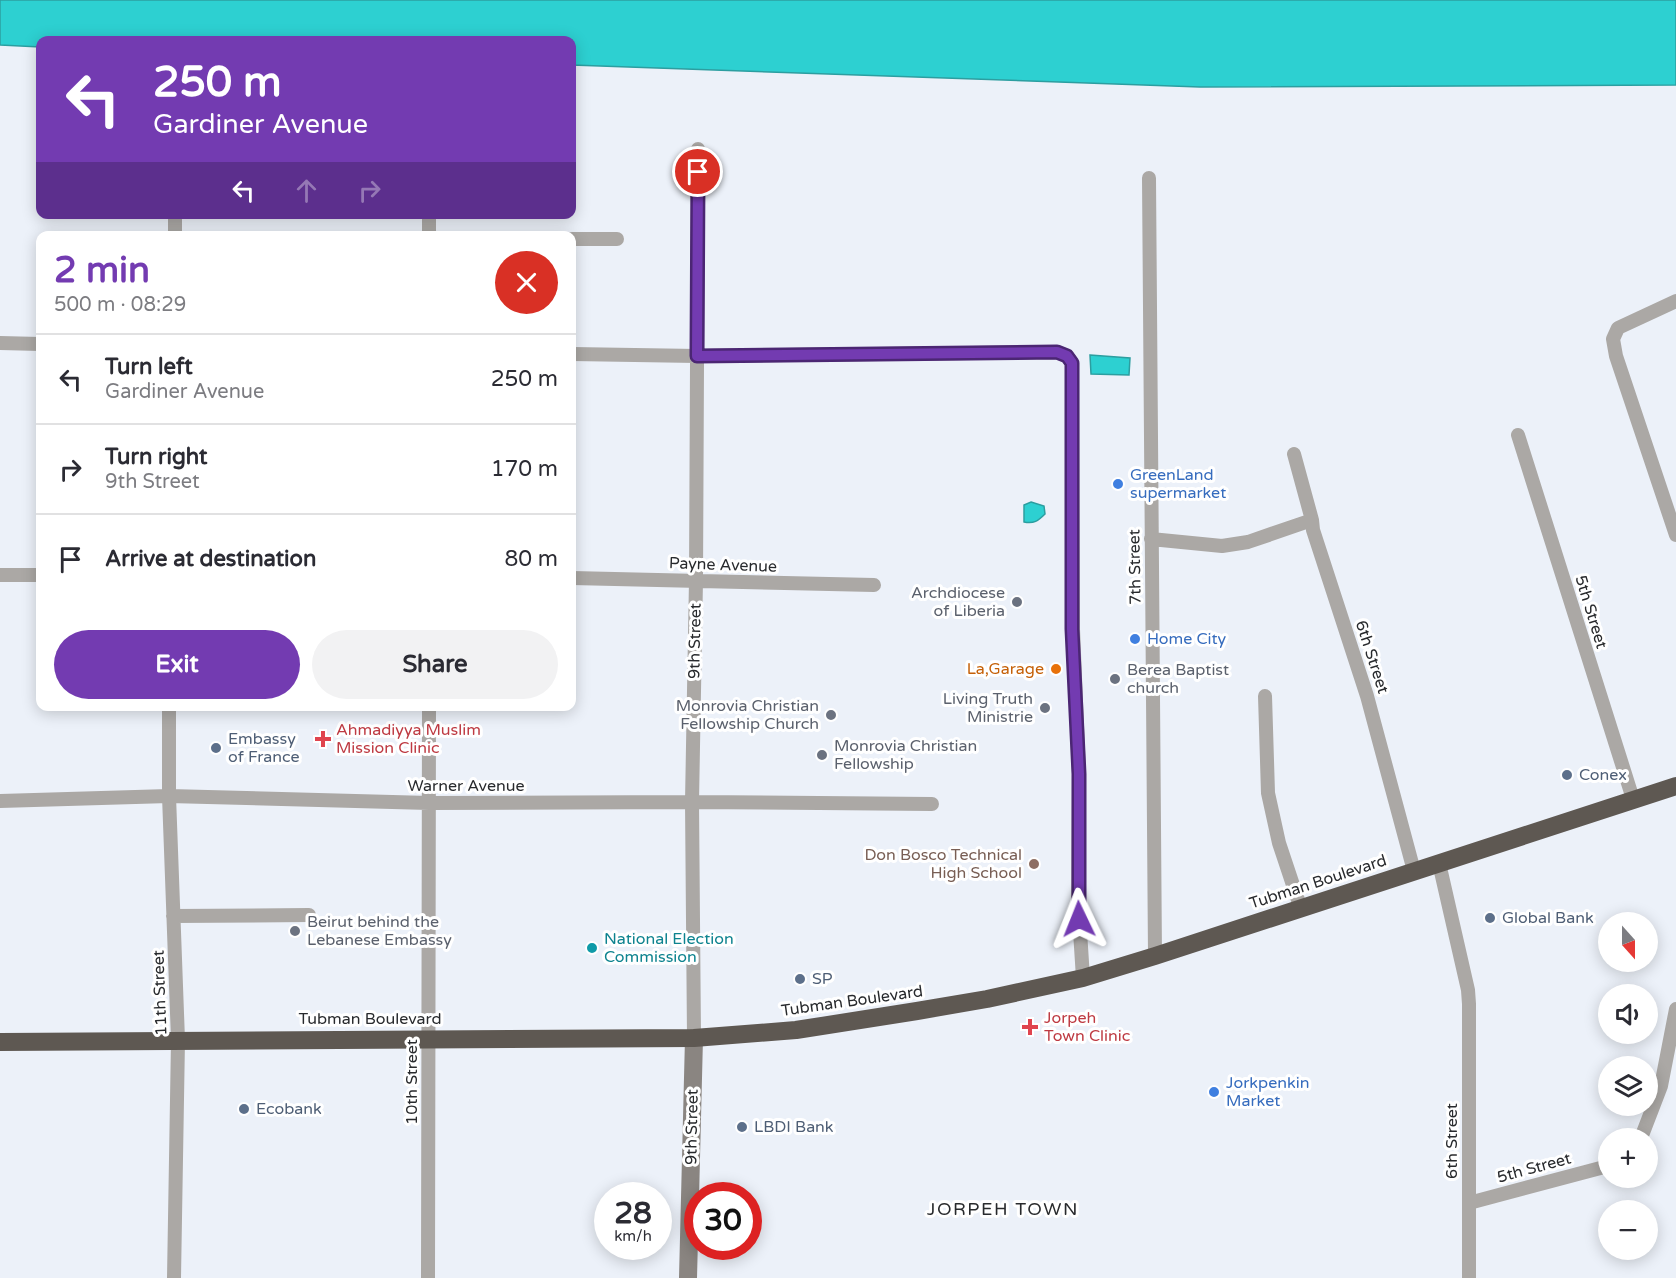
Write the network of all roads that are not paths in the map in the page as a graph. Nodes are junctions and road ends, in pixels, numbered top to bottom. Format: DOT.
graph roads {
  1 [pos="698,149"];
  2 [pos="1149,178"];
  3 [pos="576,239"];
  4 [pos="617,239"];
  5 [pos="1676,301"];
  6 [pos="0,344"];
  7 [pos="36,344"];
  8 [pos="576,354"];
  9 [pos="697,356"];
  10 [pos="1518,435"];
  11 [pos="1294,454"];
  12 [pos="1312,520"];
  13 [pos="1676,536"];
  14 [pos="1151,540"];
  15 [pos="0,575"];
  16 [pos="36,575"];
  17 [pos="576,578"];
  18 [pos="696,580"];
  19 [pos="874,585"];
  20 [pos="1265,696"];
  21 [pos="169,711"];
  22 [pos="429,711"];
  23 [pos="1676,786"];
  24 [pos="169,796"];
  25 [pos="1633,799"];
  26 [pos="0,801"];
  27 [pos="692,802"];
  28 [pos="429,803"];
  29 [pos="932,804"];
  30 [pos="1439,863"];
  31 [pos="1414,871"];
  32 [pos="1301,909"];
  33 [pos="309,915"];
  34 [pos="173,916"];
  35 [pos="1155,956"];
  36 [pos="1083,978"];
  37 [pos="1676,1009"];
  38 [pos="428,1038"];
  39 [pos="694,1038"];
  40 [pos="178,1040"];
  41 [pos="0,1042"];
  42 [pos="1645,1128"];
  43 [pos="1598,1169"];
  44 [pos="1469,1203"];
  45 [pos="174,1278"];
  46 [pos="428,1278"];
  47 [pos="688,1278"];
  48 [pos="1468,1278"];
  1 -- 9 [label="street, 9th Street"];
  2 -- 14 [label="street, 7th Street"];
  3 -- 4 [label="street"];
  5 -- 13 [label="street"];
  6 -- 7 [label="street"];
  8 -- 9 [label="street"];
  9 -- 18 [label="street, 9th Street"];
  9 -- 36 [label="street"];
  10 -- 25 [label="street, 5th Street"];
  11 -- 12 [label="street, 6th Street"];
  12 -- 14 [label="street"];
  12 -- 31 [label="street, 6th Street"];
  14 -- 35 [label="street, 7th Street"];
  15 -- 16 [label="street"];
  17 -- 18 [label="street, Payne Avenue"];
  18 -- 19 [label="street, Payne Avenue"];
  18 -- 27 [label="street, 9th Street"];
  20 -- 32 [label="street"];
  21 -- 24 [label="street, 11th Street"];
  22 -- 28 [label="street, 10th Street"];
  23 -- 25 [label="highway, Tubman Boulevard"];
  24 -- 26 [label="street, Warner Avenue"];
  24 -- 28 [label="street, Warner Avenue"];
  24 -- 34 [label="street, 11th Street"];
  25 -- 30 [label="highway, Tubman Boulevard"];
  27 -- 28 [label="street, Warner Avenue"];
  27 -- 29 [label="street, Warner Avenue"];
  27 -- 39 [label="street, 9th Street"];
  28 -- 38 [label="street, 10th Street"];
  30 -- 31 [label="highway, Tubman Boulevard"];
  30 -- 44 [label="street, 6th Street"];
  31 -- 32 [label="highway, Tubman Boulevard"];
  32 -- 35 [label="highway, Tubman Boulevard"];
  33 -- 34 [label="street"];
  34 -- 40 [label="street, 11th Street"];
  35 -- 36 [label="highway, Tubman Boulevard"];
  36 -- 39 [label="highway, Tubman Boulevard"];
  37 -- 42 [label="street"];
  38 -- 39 [label="highway, Tubman Boulevard"];
  38 -- 40 [label="highway, Tubman Boulevard"];
  38 -- 46 [label="street, 10th Street"];
  39 -- 47 [label="street, 9th Street"];
  40 -- 41 [label="highway, Tubman Boulevard"];
  40 -- 45 [label="street, 11th Street"];
  43 -- 44 [label="street, 5th Street"];
  44 -- 48 [label="street, 6th Street"];
}
